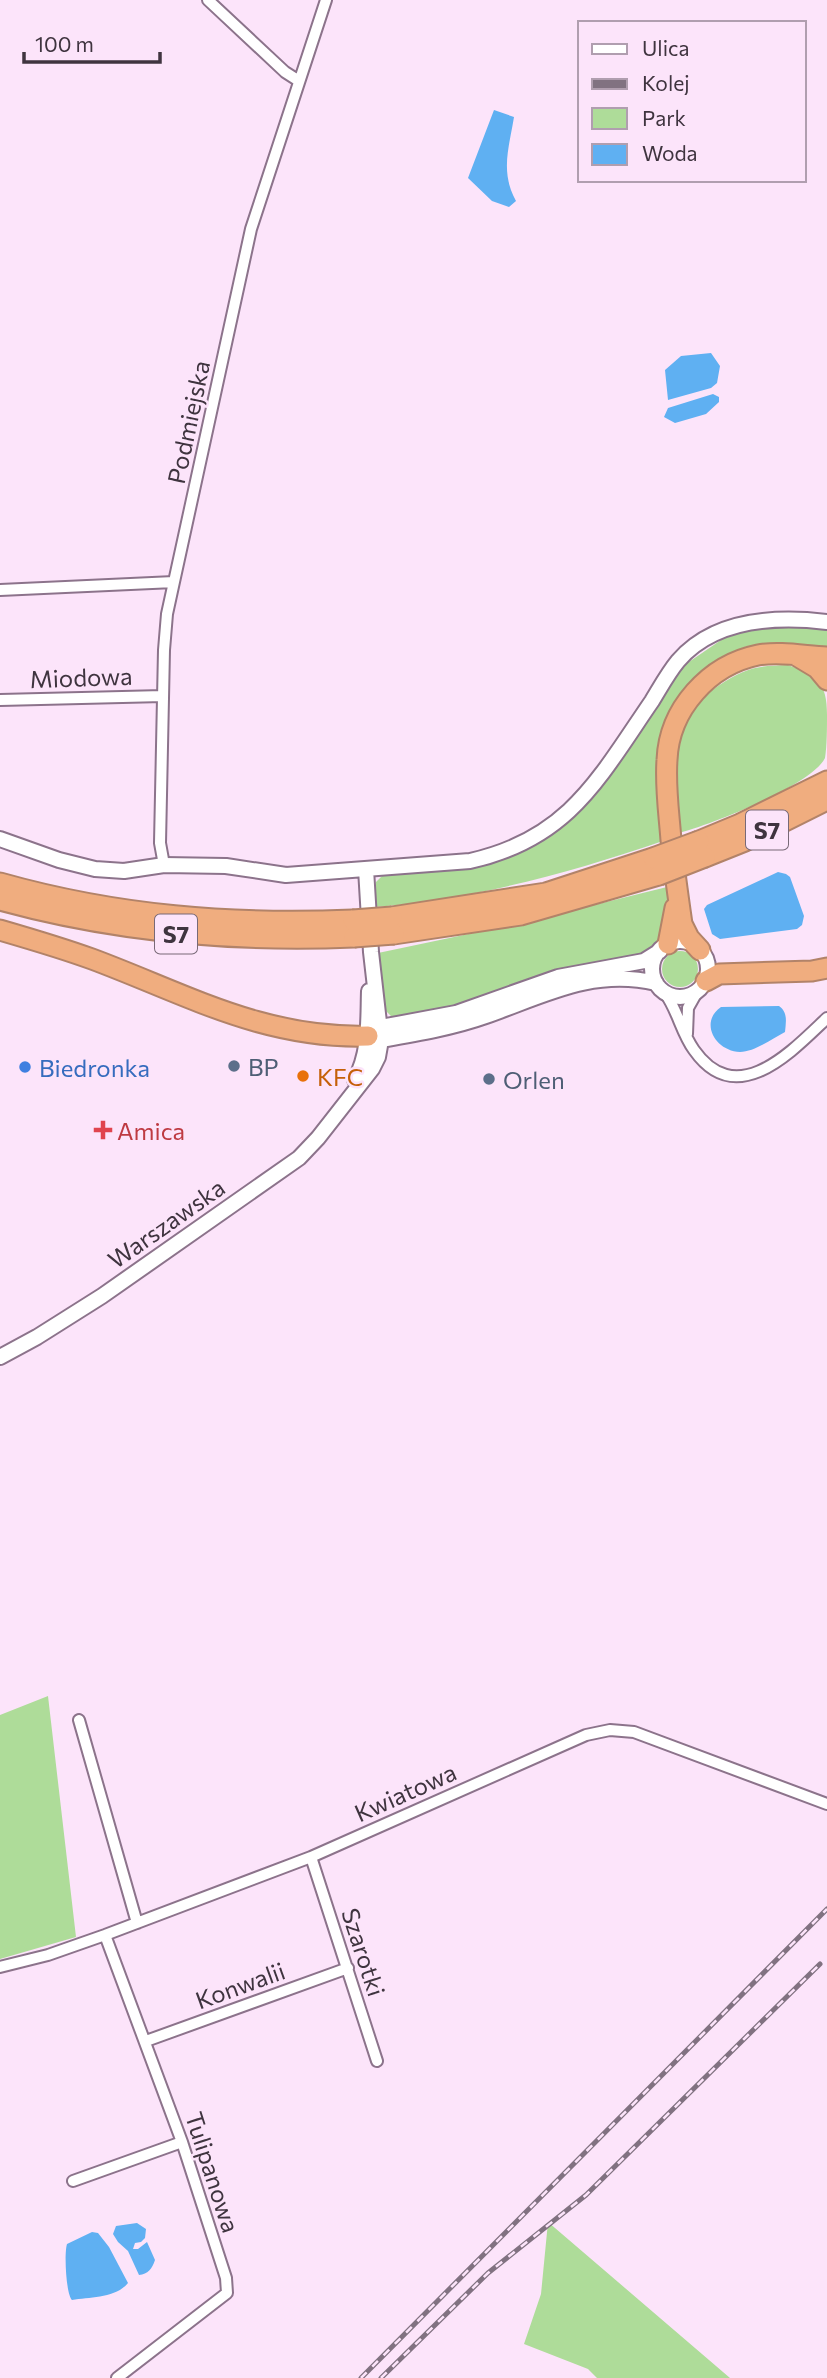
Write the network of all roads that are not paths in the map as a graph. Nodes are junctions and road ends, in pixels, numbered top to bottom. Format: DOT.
graph roads {
  1 [pos="208,0"];
  2 [pos="326,0"];
  3 [pos="299,81"];
  4 [pos="174,582"];
  5 [pos="0,590"];
  6 [pos="827,622"];
  7 [pos="797,655"];
  8 [pos="827,657"];
  9 [pos="827,680"];
  10 [pos="163,696"];
  11 [pos="0,700"];
  12 [pos="827,767"];
  13 [pos="818,785"];
  14 [pos="827,800"];
  15 [pos="0,839"];
  16 [pos="702,849"];
  17 [pos="164,865"];
  18 [pos="366,869"];
  19 [pos="0,883"];
  20 [pos="677,893"];
  21 [pos="0,900"];
  22 [pos="353,928"];
  23 [pos="0,930"];
  24 [pos="664,948"];
  25 [pos="700,950"];
  26 [pos="827,968"];
  27 [pos="702,986"];
  28 [pos="661,988"];
  29 [pos="827,1018"];
  30 [pos="377,1035"];
  31 [pos="688,1040"];
  32 [pos="0,1357"];
  33 [pos="79,1720"];
  34 [pos="827,1804"];
  35 [pos="311,1857"];
  36 [pos="137,1923"];
  37 [pos="105,1935"];
  38 [pos="0,1967"];
  39 [pos="348,1968"];
  40 [pos="146,2041"];
  41 [pos="377,2061"];
  42 [pos="182,2141"];
  43 [pos="73,2181"];
  44 [pos="117,2378"];
  1 -- 3 [label="street"];
  2 -- 3 [label="street, Podmiejska"];
  3 -- 4 [label="street, Podmiejska"];
  4 -- 5 [label="street"];
  4 -- 10 [label="street, Podmiejska"];
  6 -- 18 [label="street"];
  7 -- 8 [label="highway"];
  7 -- 9 [label="highway"];
  7 -- 20 [label="highway"];
  10 -- 11 [label="street, Miodowa"];
  10 -- 17 [label="street, Podmiejska"];
  12 -- 13 [label="highway"];
  13 -- 16 [label="highway, S7"];
  14 -- 16 [label="highway, S7"];
  15 -- 17 [label="street"];
  16 -- 22 [label="highway, S7, bridge"];
  17 -- 18 [label="street"];
  18 -- 30 [label="street, Warszawska"];
  19 -- 22 [label="highway, S7"];
  20 -- 24 [label="highway"];
  20 -- 25 [label="highway"];
  21 -- 22 [label="highway, S7"];
  23 -- 30 [label="highway"];
  24 -- 25 [label="street"];
  24 -- 28 [label="street"];
  24 -- 30 [label="street"];
  25 -- 27 [label="street"];
  26 -- 27 [label="highway"];
  27 -- 28 [label="street"];
  27 -- 31 [label="street"];
  28 -- 30 [label="street"];
  28 -- 31 [label="street"];
  29 -- 31 [label="street"];
  30 -- 32 [label="street, Warszawska"];
  33 -- 36 [label="street"];
  34 -- 35 [label="street, Kwiatowa"];
  35 -- 36 [label="street, Kwiatowa"];
  35 -- 39 [label="street, Szarotki"];
  36 -- 37 [label="street, Kwiatowa"];
  37 -- 38 [label="street, Kwiatowa"];
  37 -- 40 [label="street, Tulipanowa"];
  39 -- 40 [label="street, Konwalii"];
  39 -- 41 [label="street, Szarotki"];
  40 -- 42 [label="street, Tulipanowa"];
  42 -- 43 [label="street"];
  42 -- 44 [label="street, Tulipanowa"];
}
